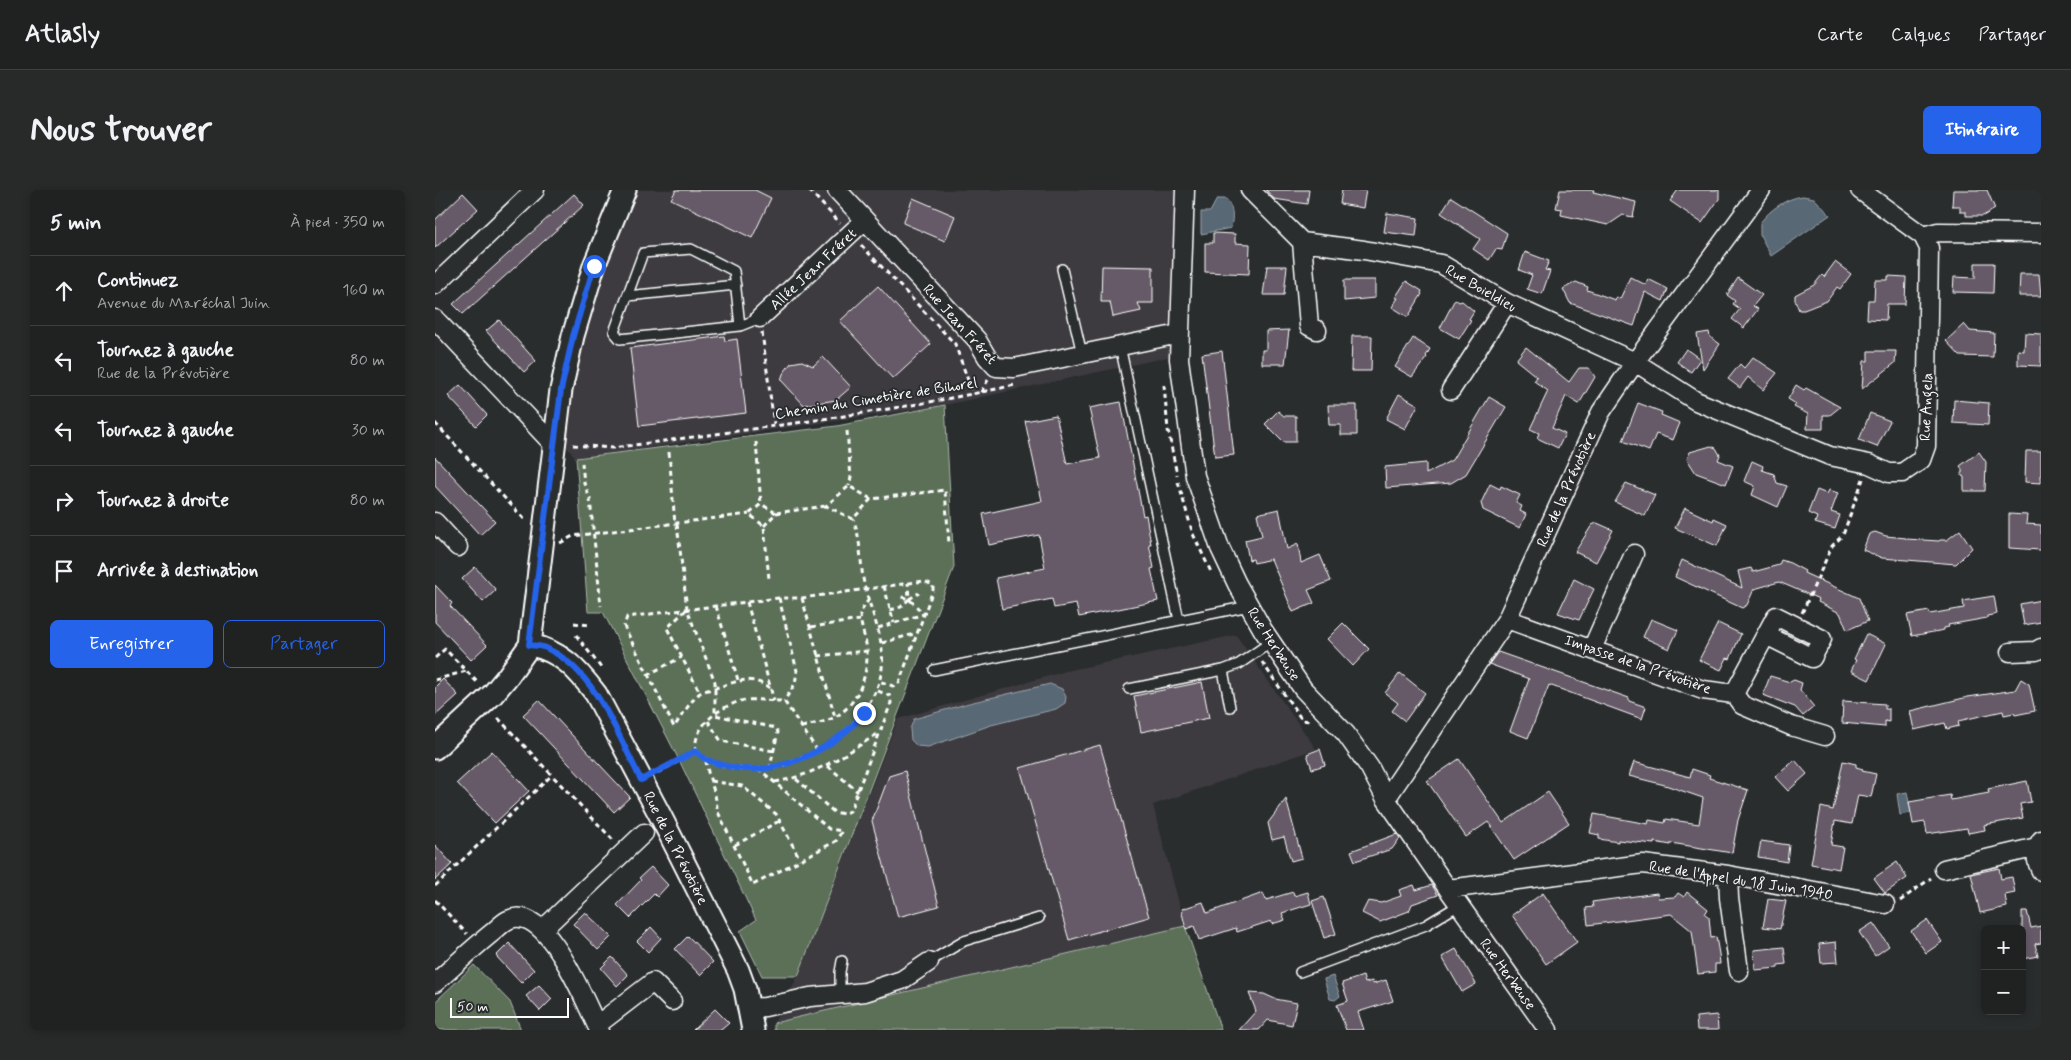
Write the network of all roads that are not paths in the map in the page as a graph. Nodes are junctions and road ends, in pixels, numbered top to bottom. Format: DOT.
graph roads {
  1 [pos="535,190"];
  2 [pos="625,190"];
  3 [pos="837,190"];
  4 [pos="1185,190"];
  5 [pos="1250,190"];
  6 [pos="1761,190"];
  7 [pos="1861,190"];
  8 [pos="865,220"];
  9 [pos="2041,233"];
  10 [pos="1923,236"];
  11 [pos="1302,242"];
  12 [pos="1062,269"];
  13 [pos="435,285"];
  14 [pos="736,285"];
  15 [pos="627,296"];
  16 [pos="1507,303"];
  17 [pos="760,318"];
  18 [pos="435,319"];
  19 [pos="740,326"];
  20 [pos="1317,330"];
  21 [pos="1179,334"];
  22 [pos="1120,346"];
  23 [pos="1082,354"];
  24 [pos="1635,362"];
  25 [pos="1451,390"];
  26 [pos="563,445"];
  27 [pos="435,522"];
  28 [pos="458,547"];
  29 [pos="1634,554"];
  30 [pos="1249,606"];
  31 [pos="1507,618"];
  32 [pos="1179,620"];
  33 [pos="1766,635"];
  34 [pos="1271,642"];
  35 [pos="529,645"];
  36 [pos="2041,648"];
  37 [pos="1592,649"];
  38 [pos="2009,652"];
  39 [pos="934,670"];
  40 [pos="1223,670"];
  41 [pos="1129,689"];
  42 [pos="1734,694"];
  43 [pos="1230,707"];
  44 [pos="1825,736"];
  45 [pos="435,748"];
  46 [pos="1386,799"];
  47 [pos="644,833"];
  48 [pos="2039,844"];
  49 [pos="1944,869"];
  50 [pos="2041,871"];
  51 [pos="1727,874"];
  52 [pos="1448,889"];
  53 [pos="1885,904"];
  54 [pos="1459,905"];
  55 [pos="1039,918"];
  56 [pos="542,930"];
  57 [pos="842,961"];
  58 [pos="929,962"];
  59 [pos="1739,971"];
  60 [pos="1300,972"];
  61 [pos="435,983"];
  62 [pos="840,994"];
  63 [pos="672,1001"];
  64 [pos="749,1008"];
  65 [pos="598,1027"];
  66 [pos="753,1030"];
  67 [pos="1548,1030"];
  1 -- 13 [label="street"];
  2 -- 26 [label="street"];
  3 -- 8 [label="street, Rue Jean Fréret"];
  4 -- 21 [label="street, Rue Herbeuse"];
  5 -- 11 [label="street"];
  6 -- 24 [label="street, Rue de la Prévotière"];
  7 -- 10 [label="street"];
  8 -- 17 [label="street, Allée Jean Fréret"];
  8 -- 23 [label="street, Rue Jean Fréret"];
  9 -- 10 [label="street"];
  10 -- 24 [label="street, Rue Angela"];
  11 -- 16 [label="street, Rue Boieldieu"];
  11 -- 20 [label="street"];
  12 -- 23 [label="lane"];
  14 -- 15 [label="lane"];
  14 -- 15 [label="lane"];
  14 -- 19 [label="lane"];
  15 -- 19 [label="lane"];
  16 -- 24 [label="street, Rue Boieldieu"];
  16 -- 25 [label="street"];
  17 -- 19 [label="lane"];
  18 -- 26 [label="street"];
  21 -- 22 [label="street, Rue Jean Fréret"];
  21 -- 30 [label="street, Rue Herbeuse"];
  22 -- 23 [label="street, Rue Jean Fréret"];
  22 -- 32 [label="lane"];
  24 -- 31 [label="street, Rue de la Prévotière"];
  26 -- 35 [label="street"];
  27 -- 28 [label="street"];
  29 -- 37 [label="street"];
  30 -- 32 [label="lane"];
  30 -- 34 [label="street, Rue Herbeuse"];
  31 -- 37 [label="street, Impasse de la Prévotière"];
  31 -- 46 [label="street, Rue de la Prévotière"];
  32 -- 39 [label="lane"];
  33 -- 33 [label="street"];
  33 -- 42 [label="street"];
  34 -- 40 [label="lane"];
  34 -- 46 [label="street, Rue Herbeuse"];
  35 -- 45 [label="street"];
  35 -- 64 [label="street, Rue de la Prévotière"];
  36 -- 38 [label="street"];
  37 -- 42 [label="street, Impasse de la Prévotière"];
  40 -- 41 [label="lane"];
  40 -- 43 [label="lane"];
  42 -- 44 [label="street"];
  46 -- 52 [label="street, Rue Herbeuse"];
  47 -- 56 [label="street"];
  48 -- 49 [label="street"];
  48 -- 50 [label="street"];
  51 -- 52 [label="street, Rue de l'Appel du 18 Juin 1940"];
  51 -- 53 [label="street, Rue de l'Appel du 18 Juin 1940"];
  51 -- 59 [label="street"];
  52 -- 54 [label="street, Rue Herbeuse"];
  54 -- 60 [label="lane"];
  54 -- 67 [label="street, Rue Herbeuse"];
  55 -- 58 [label="lane"];
  56 -- 61 [label="street"];
  56 -- 65 [label="street"];
  57 -- 62 [label="lane"];
  58 -- 62 [label="street"];
  62 -- 64 [label="street"];
  63 -- 65 [label="street"];
  64 -- 66 [label="street, Rue de la Prévotière"];
}
